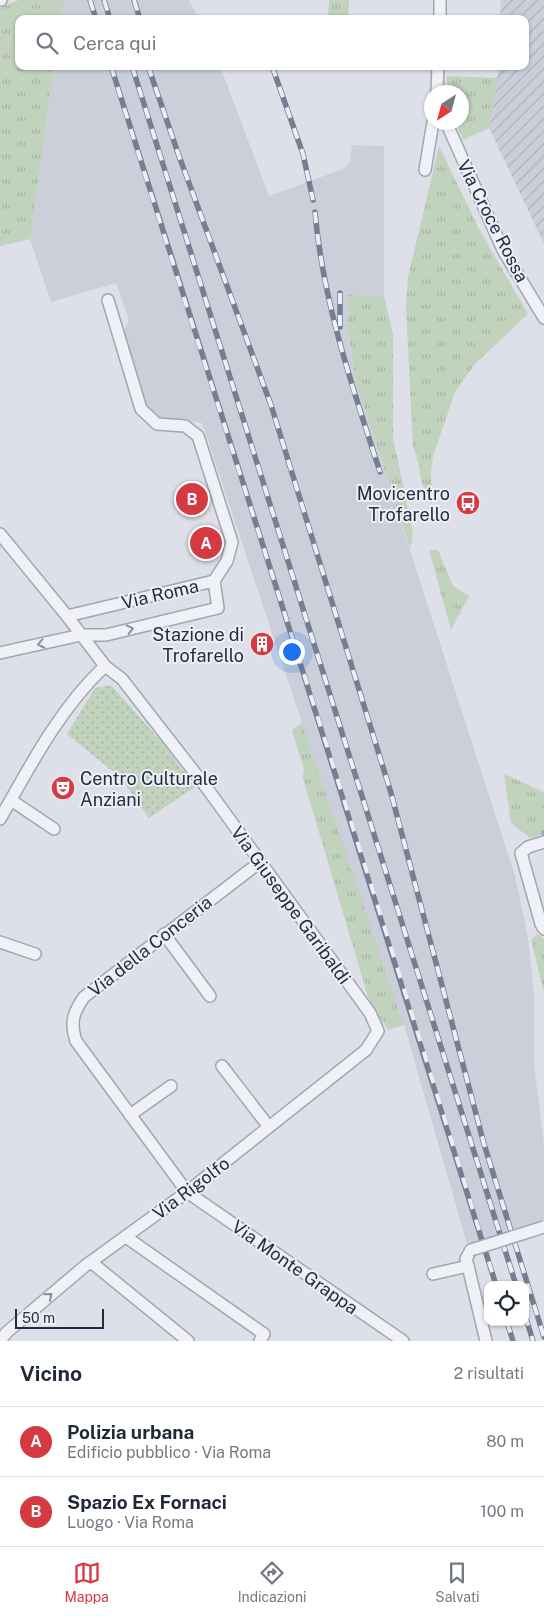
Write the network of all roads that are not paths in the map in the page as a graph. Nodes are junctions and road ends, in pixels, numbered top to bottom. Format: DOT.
graph roads {
  1 [pos="440,0"];
  2 [pos="440,15"];
  3 [pos="438,70"];
  4 [pos="437,85"];
  5 [pos="432,130"];
  6 [pos="450,130"];
  7 [pos="425,170"];
  8 [pos="108,300"];
  9 [pos="544,318"];
  10 [pos="0,534"];
  11 [pos="214,581"];
  12 [pos="67,616"];
  13 [pos="81,635"];
  14 [pos="0,653"];
  15 [pos="105,666"];
  16 [pos="11,800"];
  17 [pos="0,819"];
  18 [pos="54,829"];
  19 [pos="544,842"];
  20 [pos="260,862"];
  21 [pos="544,929"];
  22 [pos="164,934"];
  23 [pos="0,942"];
  24 [pos="35,954"];
  25 [pos="210,996"];
  26 [pos="378,1031"];
  27 [pos="222,1066"];
  28 [pos="171,1086"];
  29 [pos="130,1115"];
  30 [pos="269,1127"];
  31 [pos="187,1192"];
  32 [pos="544,1227"];
  33 [pos="126,1237"];
  34 [pos="91,1262"];
  35 [pos="468,1266"];
  36 [pos="433,1274"];
  37 [pos="1,1340"];
  38 [pos="188,1341"];
  39 [pos="260,1341"];
  40 [pos="403,1341"];
  41 [pos="486,1341"];
  1 -- 2 [label="street"];
  3 -- 4 [label="street"];
  5 -- 7 [label="street"];
  6 -- 9 [label="street, Via Croce Rossa"];
  8 -- 11 [label="street"];
  10 -- 12 [label="street, Via Giuseppe Garibaldi"];
  11 -- 12 [label="street, Via Roma"];
  13 -- 11 [label="street, Via Roma, one-way"];
  12 -- 13 [label="street, Via Giuseppe Garibaldi"];
  13 -- 14 [label="street, Via Roma, one-way"];
  13 -- 15 [label="street, Via Giuseppe Garibaldi"];
  15 -- 16 [label="street"];
  15 -- 20 [label="street, Via Giuseppe Garibaldi"];
  16 -- 17 [label="street"];
  16 -- 18 [label="street"];
  19 -- 21 [label="street"];
  20 -- 22 [label="street, Via della Conceria"];
  20 -- 26 [label="street, Via Giuseppe Garibaldi"];
  22 -- 25 [label="street"];
  22 -- 29 [label="street, Via della Conceria"];
  23 -- 24 [label="street"];
  26 -- 30 [label="street, Via Rigolfo"];
  27 -- 30 [label="street"];
  28 -- 29 [label="street"];
  29 -- 31 [label="street, Via della Conceria"];
  30 -- 31 [label="street, Via Rigolfo"];
  31 -- 33 [label="street, Via Rigolfo"];
  31 -- 40 [label="street, Via Monte Grappa"];
  32 -- 35 [label="street, bridge"];
  33 -- 34 [label="street, Via Rigolfo"];
  33 -- 39 [label="street"];
  37 -- 34 [label="street, Via Rigolfo, one-way"];
  34 -- 38 [label="street"];
  35 -- 36 [label="street"];
  35 -- 41 [label="street"];
}
